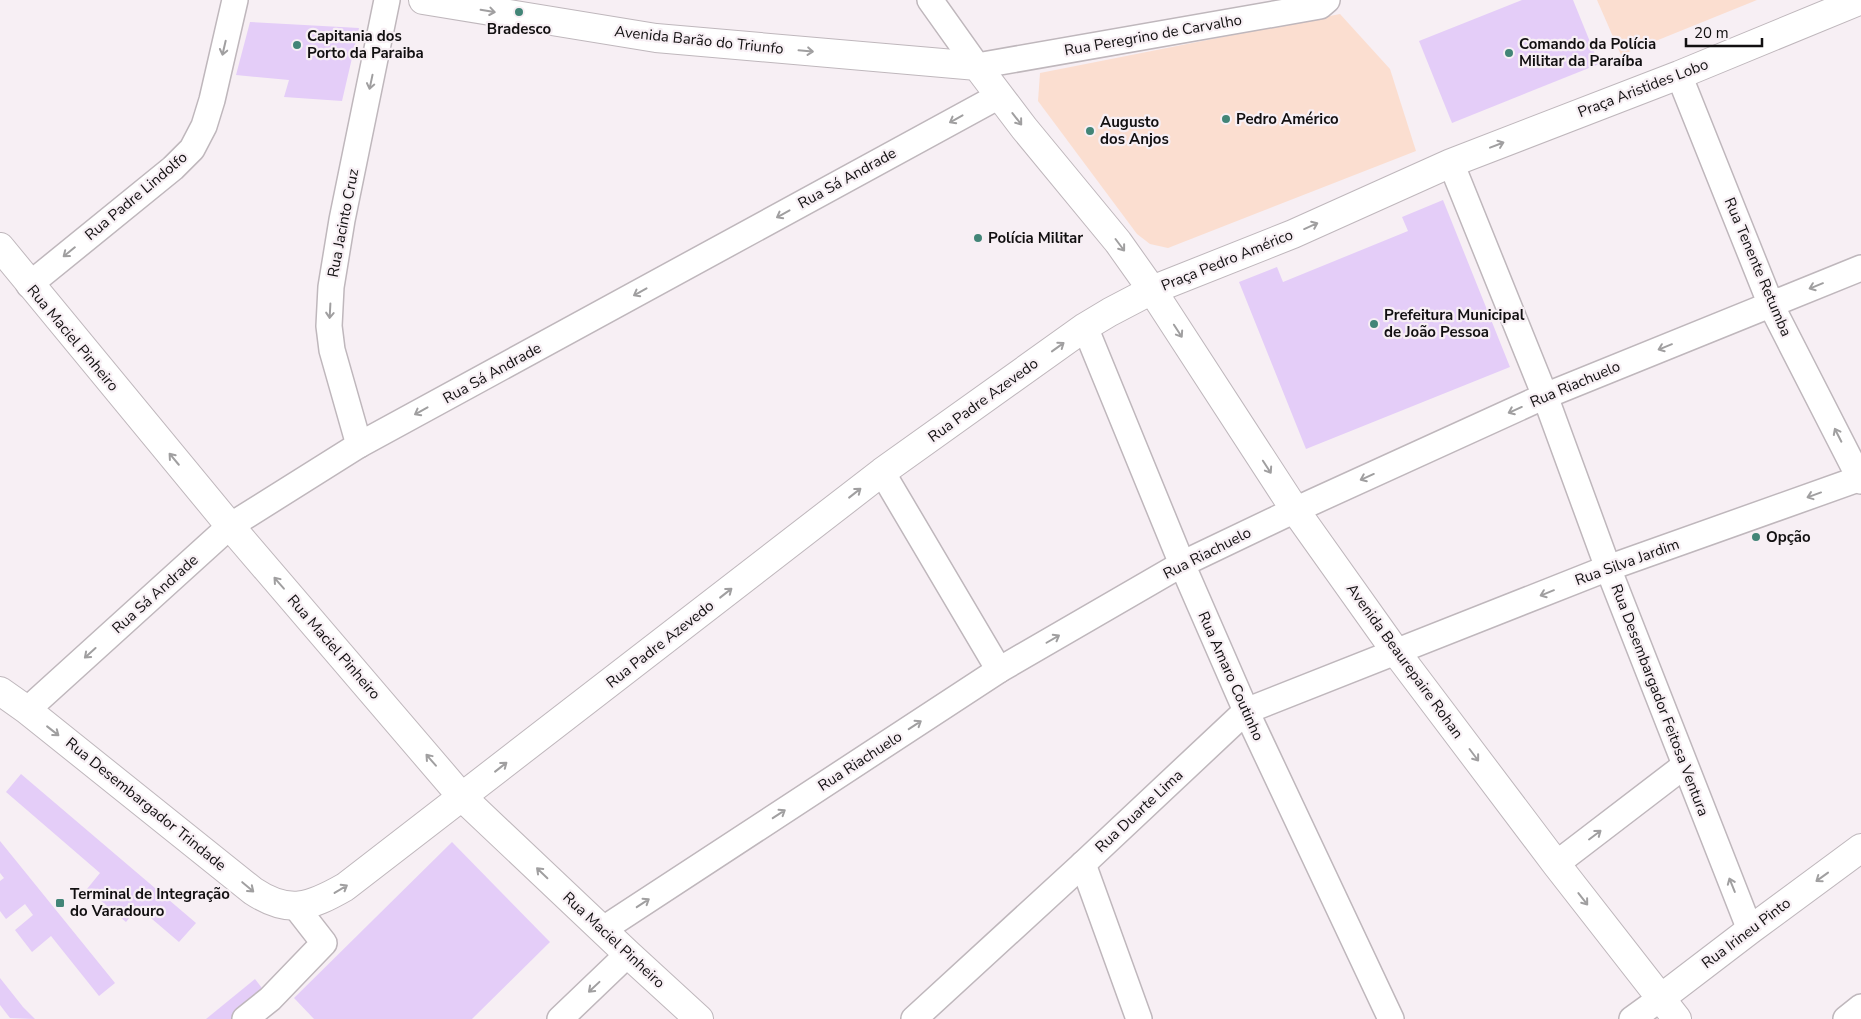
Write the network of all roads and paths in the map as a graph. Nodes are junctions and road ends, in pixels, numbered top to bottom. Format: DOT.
graph roads {
  1 [pos="235,0"];
  2 [pos="387,0"];
  3 [pos="423,0"];
  4 [pos="930,0"];
  5 [pos="1327,0"];
  6 [pos="1861,0"];
  7 [pos="977,66"];
  8 [pos="1679,75"];
  9 [pos="999,96"];
  10 [pos="1451,163"];
  11 [pos="0,247"];
  12 [pos="1861,268"];
  13 [pos="29,285"];
  14 [pos="1152,290"];
  15 [pos="1771,304"];
  16 [pos="1086,327"];
  17 [pos="1545,396"];
  18 [pos="359,445"];
  19 [pos="882,472"];
  20 [pos="1861,479"];
  21 [pos="1295,510"];
  22 [pos="230,526"];
  23 [pos="1182,564"];
  24 [pos="1608,568"];
  25 [pos="1396,652"];
  26 [pos="998,670"];
  27 [pos="0,691"];
  28 [pos="27,710"];
  29 [pos="1246,711"];
  30 [pos="1684,766"];
  31 [pos="462,797"];
  32 [pos="1861,848"];
  33 [pos="1084,864"];
  34 [pos="1556,864"];
  35 [pos="296,907"];
  36 [pos="602,930"];
  37 [pos="1750,930"];
  38 [pos="628,954"];
  39 [pos="1861,1006"];
  40 [pos="1669,1009"];
  41 [pos="246,1019"];
  42 [pos="560,1019"];
  43 [pos="699,1019"];
  44 [pos="914,1019"];
  45 [pos="1139,1019"];
  46 [pos="1391,1019"];
  47 [pos="1632,1019"];
  48 [pos="1846,1019"];
  1 -- 13 [label="street, Rua Padre Lindolfo, one-way"];
  2 -- 18 [label="street, Rua Jacinto Cruz, one-way"];
  3 -- 7 [label="main road, Avenida Barão do Triunfo, one-way"];
  4 -- 7 [label="street"];
  5 -- 7 [label="street, Rua Peregrino de Carvalho"];
  6 -- 8 [label="main road, Praça Aristides Lobo"];
  7 -- 9 [label="main road, Praça Pedro Américo"];
  10 -- 8 [label="main road, Praça Aristides Lobo, one-way"];
  8 -- 15 [label="street, Rua Tenente Retumba"];
  9 -- 14 [label="main road, Praça Pedro Américo, one-way"];
  9 -- 18 [label="street, Rua Sá Andrade, one-way"];
  14 -- 10 [label="main road, Praça Pedro Américo, one-way"];
  10 -- 17 [label="street, Rua Desembargador Feitosa Ventura"];
  11 -- 13 [label="main road, Rua Maciel Pinheiro"];
  12 -- 15 [label="street, Rua Riachuelo, one-way"];
  22 -- 13 [label="main road, Rua Maciel Pinheiro, one-way"];
  14 -- 16 [label="main road, Rua Padre Azevedo"];
  14 -- 21 [label="main road, Avenida Beaurepaire Rohan, one-way"];
  15 -- 17 [label="street, Rua Riachuelo, one-way"];
  20 -- 15 [label="street, Rua Tenente Retumba, one-way"];
  19 -- 16 [label="main road, Rua Padre Azevedo, one-way"];
  16 -- 23 [label="street, Rua Amaro Coutinho"];
  17 -- 21 [label="street, Rua Riachuelo, one-way"];
  17 -- 24 [label="street, Rua Desembargador Feitosa Ventura"];
  18 -- 22 [label="street, Rua Sá Andrade"];
  19 -- 26 [label="street"];
  31 -- 19 [label="main road, Rua Padre Azevedo, one-way"];
  20 -- 24 [label="street, Rua Silva Jardim, one-way"];
  21 -- 23 [label="street, Rua Riachuelo"];
  21 -- 25 [label="main road, Avenida Beaurepaire Rohan"];
  22 -- 28 [label="street, Rua Sá Andrade, one-way"];
  31 -- 22 [label="main road, Rua Maciel Pinheiro, one-way"];
  26 -- 23 [label="street, Rua Riachuelo, one-way"];
  23 -- 29 [label="street, Rua Amaro Coutinho"];
  24 -- 25 [label="street, Rua Silva Jardim, one-way"];
  24 -- 30 [label="street, Rua Desembargador Feitosa Ventura"];
  25 -- 29 [label="street, Rua Duarte Lima"];
  25 -- 34 [label="main road, Avenida Beaurepaire Rohan, one-way"];
  36 -- 26 [label="street, Rua Riachuelo, one-way"];
  27 -- 28 [label="main road, Rua Desembargador Trindade"];
  28 -- 35 [label="main road, Rua Desembargador Trindade, one-way"];
  29 -- 33 [label="street, Rua Duarte Lima"];
  29 -- 46 [label="street, Rua Amaro Coutinho"];
  34 -- 30 [label="street, one-way"];
  37 -- 30 [label="street, Rua Desembargador Feitosa Ventura, one-way"];
  35 -- 31 [label="main road, Rua Padre Azevedo, one-way"];
  36 -- 31 [label="main road, Rua Maciel Pinheiro, one-way"];
  32 -- 37 [label="main road, Rua Irineu Pinto, one-way"];
  33 -- 44 [label="street, Rua Duarte Lima"];
  33 -- 45 [label="street"];
  34 -- 40 [label="main road, Avenida Beaurepaire Rohan, one-way"];
  35 -- 41 [label="street"];
  36 -- 38 [label="main road, Rua Maciel Pinheiro"];
  37 -- 40 [label="main road, Rua Irineu Pinto"];
  38 -- 42 [label="street, one-way"];
  38 -- 43 [label="main road, Rua Maciel Pinheiro"];
  39 -- 48 [label="street"];
  40 -- 47 [label="street, Rua Irineu Pinto"];
}
